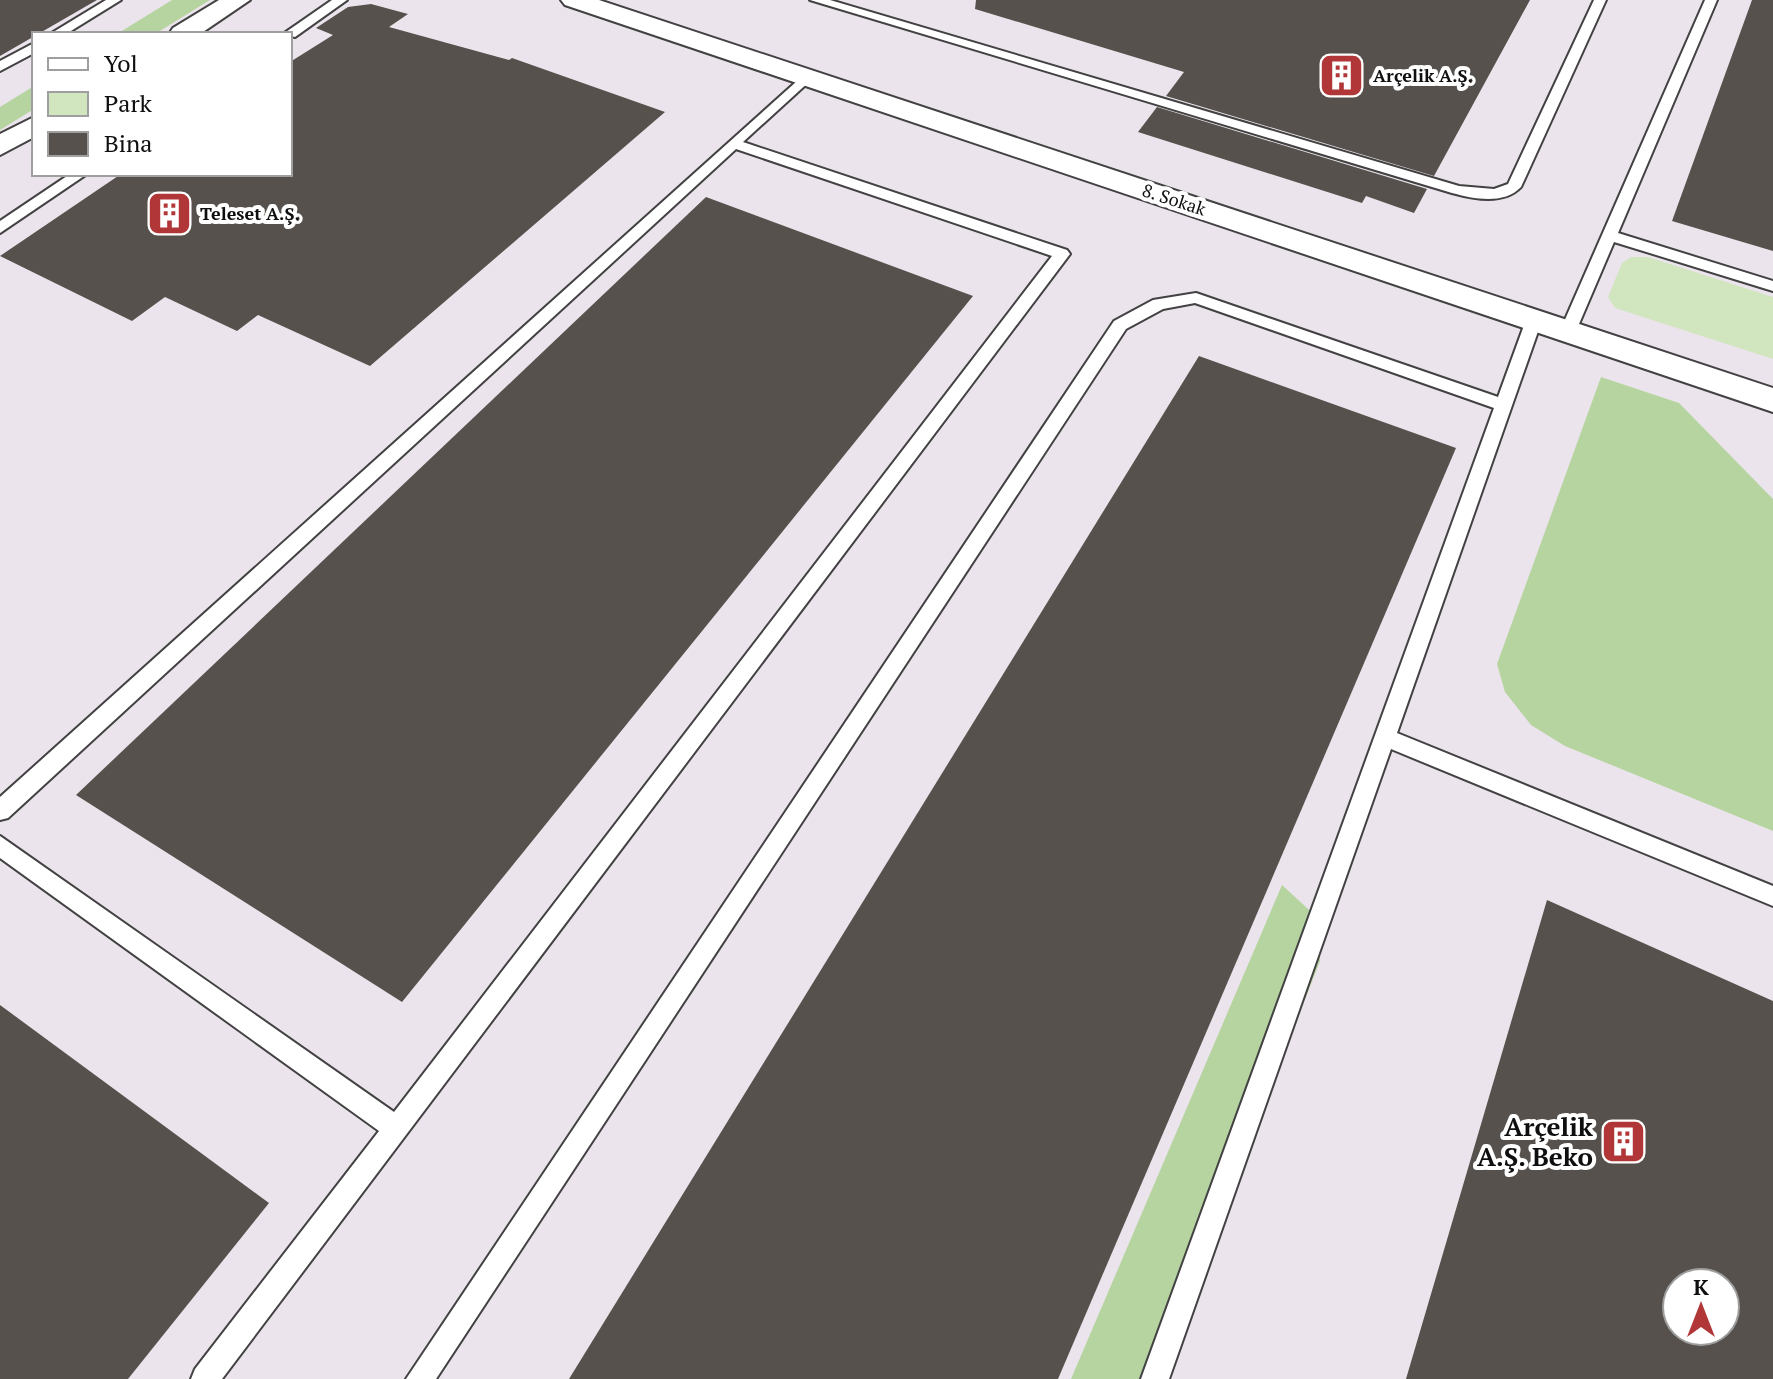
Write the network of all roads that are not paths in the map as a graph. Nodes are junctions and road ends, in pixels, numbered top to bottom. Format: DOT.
graph roads {
  1 [pos="115,0"];
  2 [pos="237,0"];
  3 [pos="341,0"];
  4 [pos="574,0"];
  5 [pos="816,0"];
  6 [pos="1600,0"];
  7 [pos="1711,0"];
  8 [pos="60,32"];
  9 [pos="185,32"];
  10 [pos="292,33"];
  11 [pos="32,48"];
  12 [pos="0,67"];
  13 [pos="806,77"];
  14 [pos="32,126"];
  15 [pos="733,143"];
  16 [pos="0,146"];
  17 [pos="77,176"];
  18 [pos="0,228"];
  19 [pos="1609,235"];
  20 [pos="1773,286"];
  21 [pos="1534,320"];
  22 [pos="1568,331"];
  23 [pos="1773,400"];
  24 [pos="1503,405"];
  25 [pos="1385,737"];
  26 [pos="0,811"];
  27 [pos="0,846"];
  28 [pos="1773,896"];
  29 [pos="396,1128"];
  30 [pos="205,1379"];
  31 [pos="420,1379"];
  32 [pos="1155,1379"];
  1 -- 8 [label="lane"];
  2 -- 9 [label="street"];
  3 -- 10 [label="lane"];
  4 -- 13 [label="street, 8. Sokak"];
  5 -- 6 [label="lane"];
  7 -- 19 [label="lane"];
  11 -- 12 [label="lane"];
  13 -- 15 [label="lane"];
  13 -- 21 [label="street, 8. Sokak"];
  14 -- 16 [label="street"];
  15 -- 26 [label="lane"];
  15 -- 29 [label="lane"];
  17 -- 18 [label="lane"];
  19 -- 20 [label="lane"];
  19 -- 22 [label="lane"];
  21 -- 22 [label="street, 8. Sokak"];
  21 -- 24 [label="lane"];
  22 -- 23 [label="street, 8. Sokak"];
  24 -- 25 [label="lane"];
  24 -- 31 [label="lane"];
  25 -- 28 [label="lane"];
  25 -- 32 [label="lane"];
  27 -- 29 [label="lane"];
  29 -- 30 [label="lane"];
}
